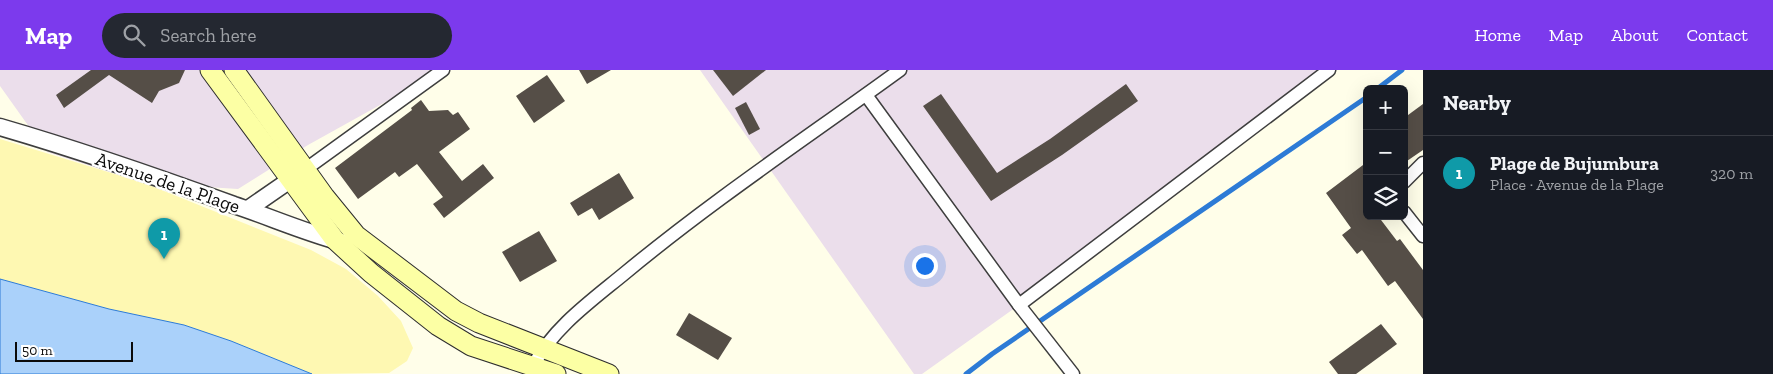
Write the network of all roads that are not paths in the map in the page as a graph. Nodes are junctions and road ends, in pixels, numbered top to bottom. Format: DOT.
graph roads {
  1 [pos="210,70"];
  2 [pos="234,70"];
  3 [pos="443,70"];
  4 [pos="900,70"];
  5 [pos="1330,70"];
  6 [pos="866,95"];
  7 [pos="0,127"];
  8 [pos="1423,163"];
  9 [pos="306,168"];
  10 [pos="1408,178"];
  11 [pos="290,180"];
  12 [pos="248,209"];
  13 [pos="1408,217"];
  14 [pos="1423,236"];
  15 [pos="335,240"];
  16 [pos="376,251"];
  17 [pos="1019,304"];
  18 [pos="543,347"];
  19 [pos="533,366"];
  20 [pos="556,374"];
  21 [pos="609,374"];
  22 [pos="1073,374"];
  1 -- 11 [label="main road, Avenue de la Plage"];
  2 -- 9 [label="main road, Avenue de la Plage"];
  3 -- 9 [label="street"];
  4 -- 6 [label="street"];
  5 -- 17 [label="street"];
  6 -- 17 [label="street"];
  6 -- 18 [label="street"];
  7 -- 12 [label="street, Avenue de la Plage"];
  8 -- 10 [label="street"];
  9 -- 11 [label="street"];
  9 -- 16 [label="main road, Avenue de la Plage"];
  11 -- 12 [label="street"];
  11 -- 15 [label="main road, Avenue de la Plage"];
  12 -- 15 [label="street, Avenue de la Plage"];
  13 -- 14 [label="street"];
  15 -- 16 [label="street, Avenue de la Plage"];
  15 -- 19 [label="main road, Avenue de la Plage"];
  16 -- 18 [label="main road, Avenue de la Plage"];
  17 -- 22 [label="street"];
  18 -- 19 [label="street"];
  18 -- 21 [label="main road, Avenue de la Plage"];
  19 -- 20 [label="main road, Avenue de la Plage"];
}
